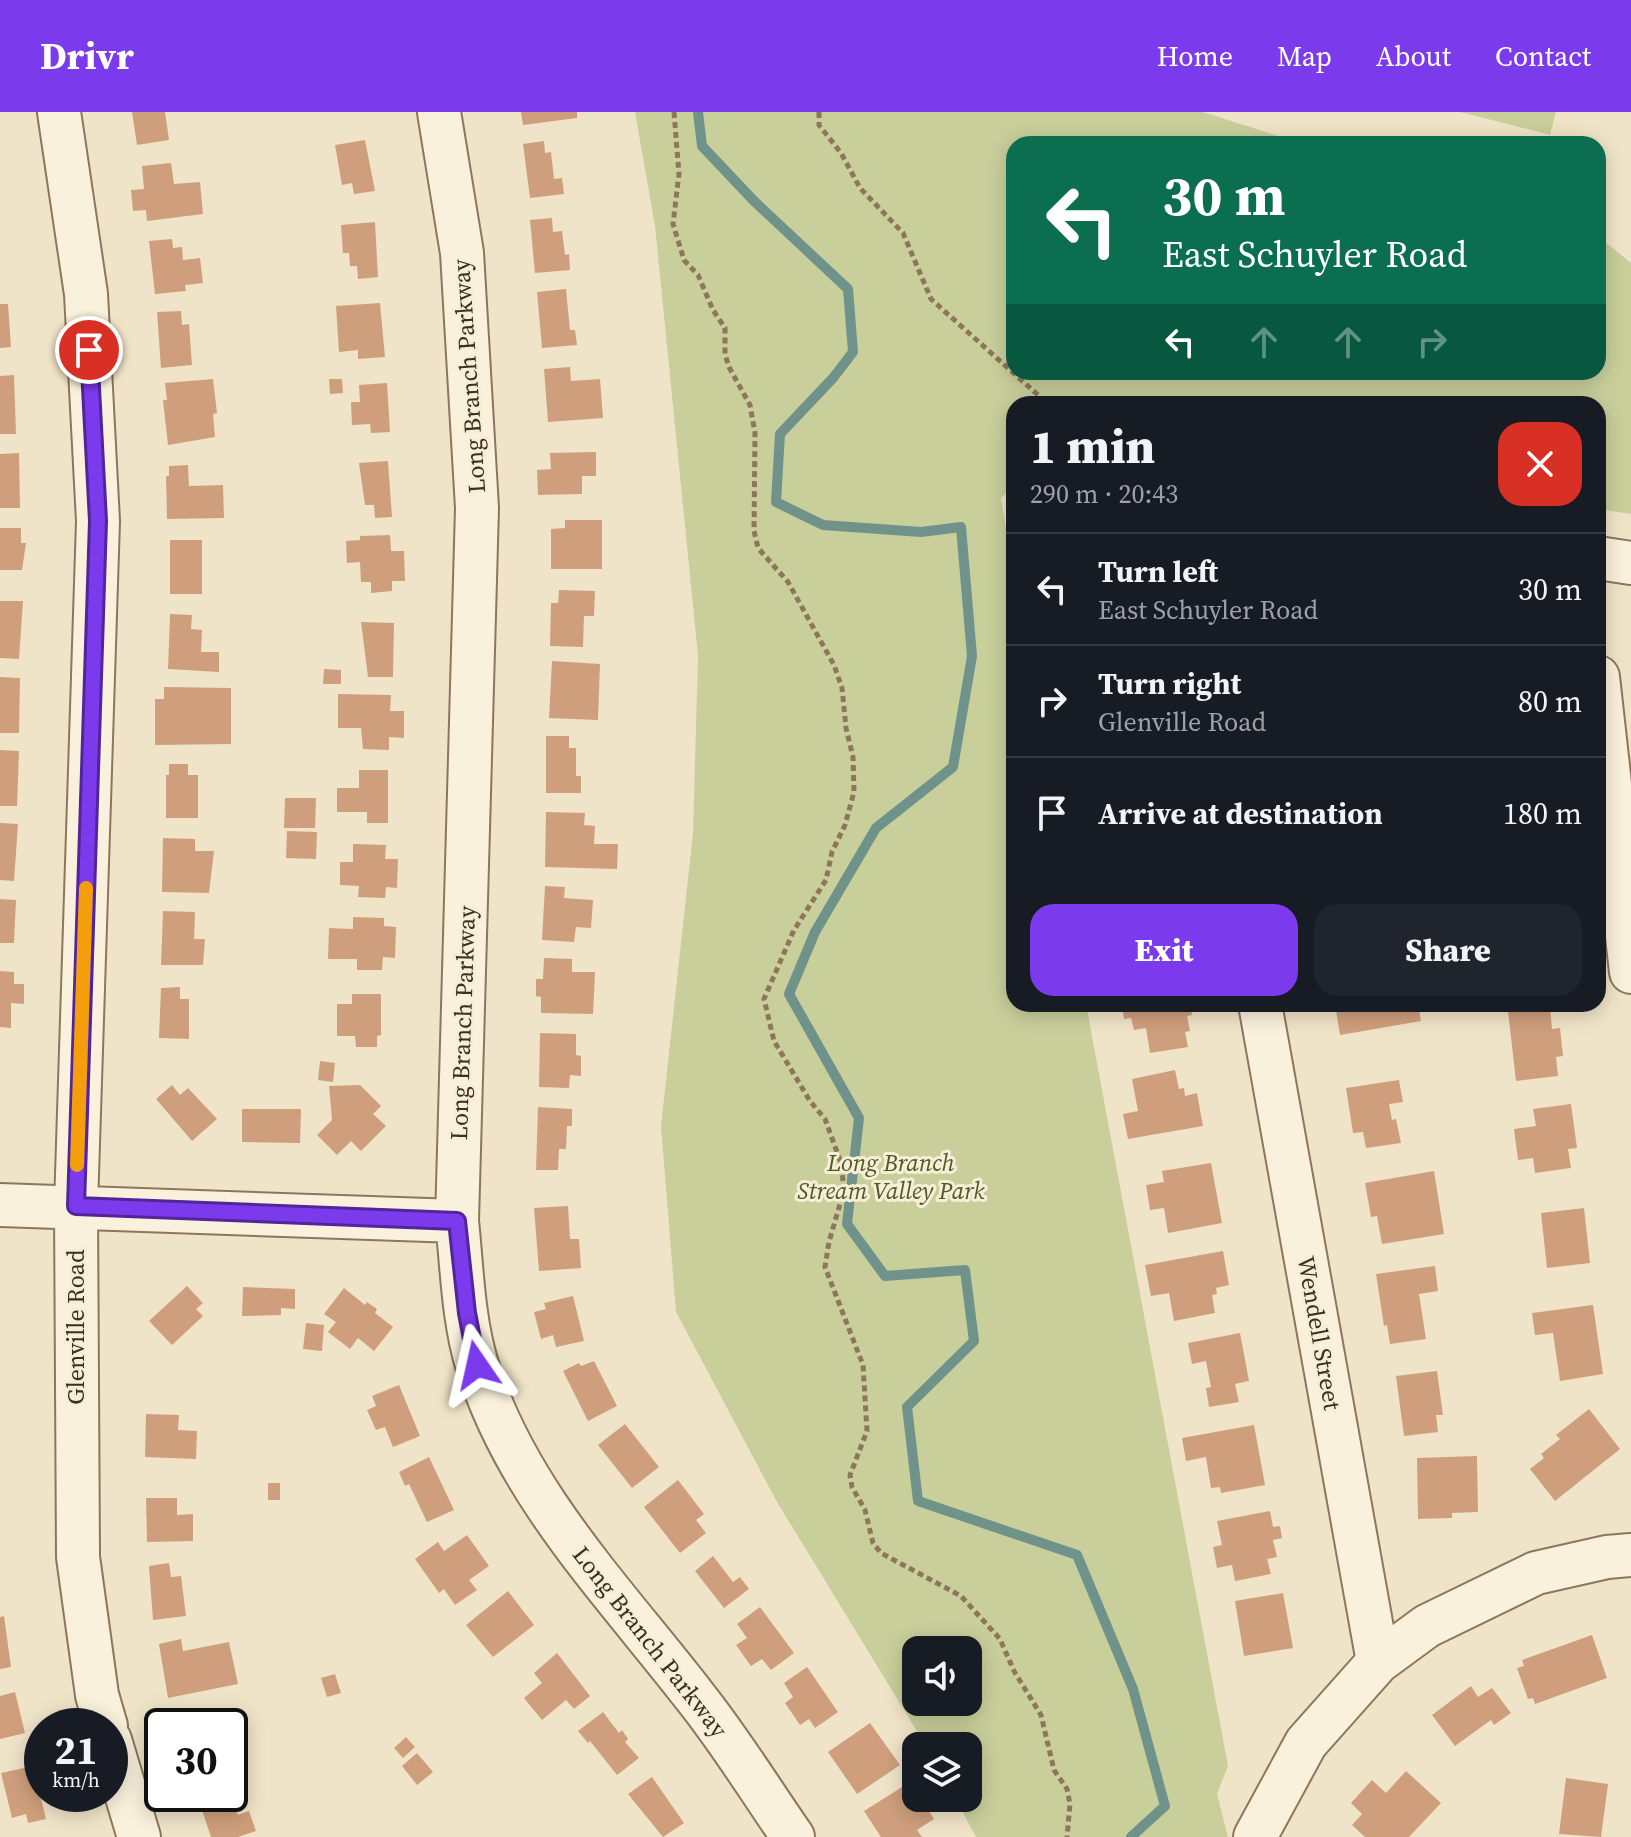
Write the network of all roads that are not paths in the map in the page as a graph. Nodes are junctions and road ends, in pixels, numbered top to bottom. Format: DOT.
graph roads {
  1 [pos="59,112"];
  2 [pos="439,112"];
  3 [pos="1606,559"];
  4 [pos="1631,563"];
  5 [pos="1606,749"];
  6 [pos="1631,972"];
  7 [pos="1261,1012"];
  8 [pos="0,1205"];
  9 [pos="76,1206"];
  10 [pos="457,1221"];
  11 [pos="1631,1555"];
  12 [pos="1378,1662"];
  13 [pos="101,1708"];
  14 [pos="128,1800"];
  15 [pos="139,1837"];
  16 [pos="793,1837"];
  17 [pos="1255,1837"];
  1 -- 9 [label="street, Glenville Road"];
  2 -- 10 [label="street, Long Branch Parkway"];
  3 -- 4 [label="street"];
  5 -- 6 [label="street"];
  7 -- 12 [label="street, Wendell Street"];
  8 -- 9 [label="street"];
  9 -- 10 [label="street"];
  9 -- 13 [label="street, Glenville Road"];
  10 -- 16 [label="street, Long Branch Parkway"];
  11 -- 12 [label="street"];
  12 -- 17 [label="street"];
  14 -- 15 [label="street"];
}
